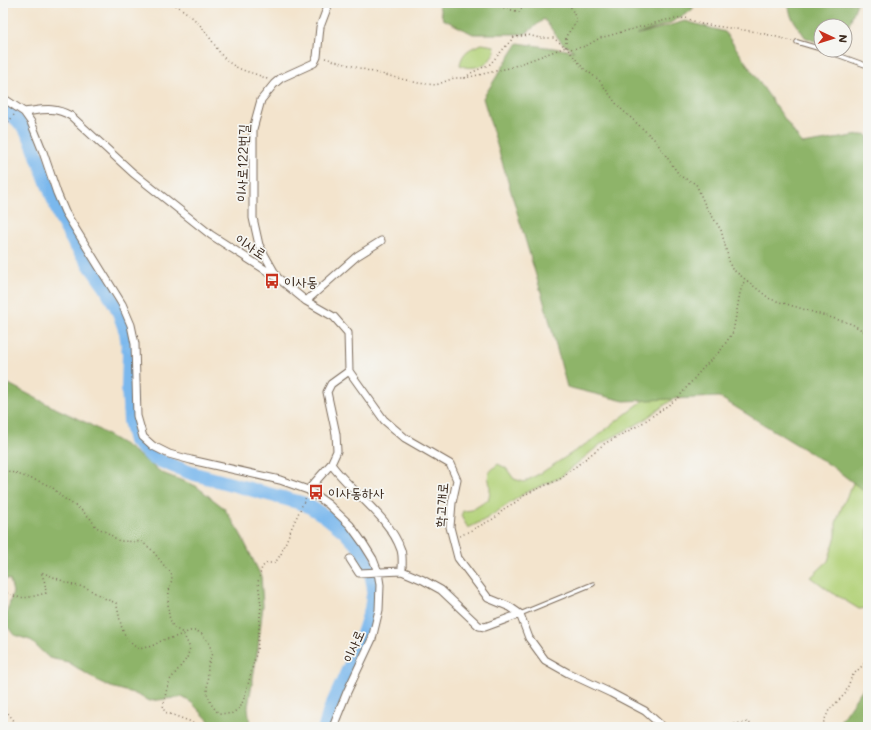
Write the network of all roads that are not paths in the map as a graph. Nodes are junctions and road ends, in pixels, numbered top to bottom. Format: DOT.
graph roads {
  1 [pos="329,3"];
  2 [pos="798,42"];
  3 [pos="813,47"];
  4 [pos="846,58"];
  5 [pos="868,66"];
  6 [pos="3,98"];
  7 [pos="24,112"];
  8 [pos="381,241"];
  9 [pos="278,278"];
  10 [pos="306,300"];
  11 [pos="349,371"];
  12 [pos="331,464"];
  13 [pos="308,491"];
  14 [pos="350,559"];
  15 [pos="402,571"];
  16 [pos="377,572"];
  17 [pos="592,584"];
  18 [pos="520,614"];
  19 [pos="333,727"];
  20 [pos="663,727"];
  1 -- 9 [label="street, 이사로122번길"];
  2 -- 3 [label="lane"];
  4 -- 5 [label="lane"];
  6 -- 7 [label="street, 이사로"];
  7 -- 9 [label="street, 이사로"];
  7 -- 13 [label="street, 이사로"];
  8 -- 10 [label="street"];
  9 -- 10 [label="street, 이사로"];
  10 -- 11 [label="street, 이사로"];
  11 -- 12 [label="street"];
  11 -- 18 [label="street, 학고개로"];
  12 -- 13 [label="street"];
  12 -- 15 [label="street"];
  13 -- 16 [label="street, 이사로"];
  14 -- 16 [label="street"];
  15 -- 16 [label="street"];
  15 -- 18 [label="street"];
  16 -- 19 [label="street, 이사로"];
  17 -- 18 [label="lane"];
  18 -- 20 [label="street"];
}
